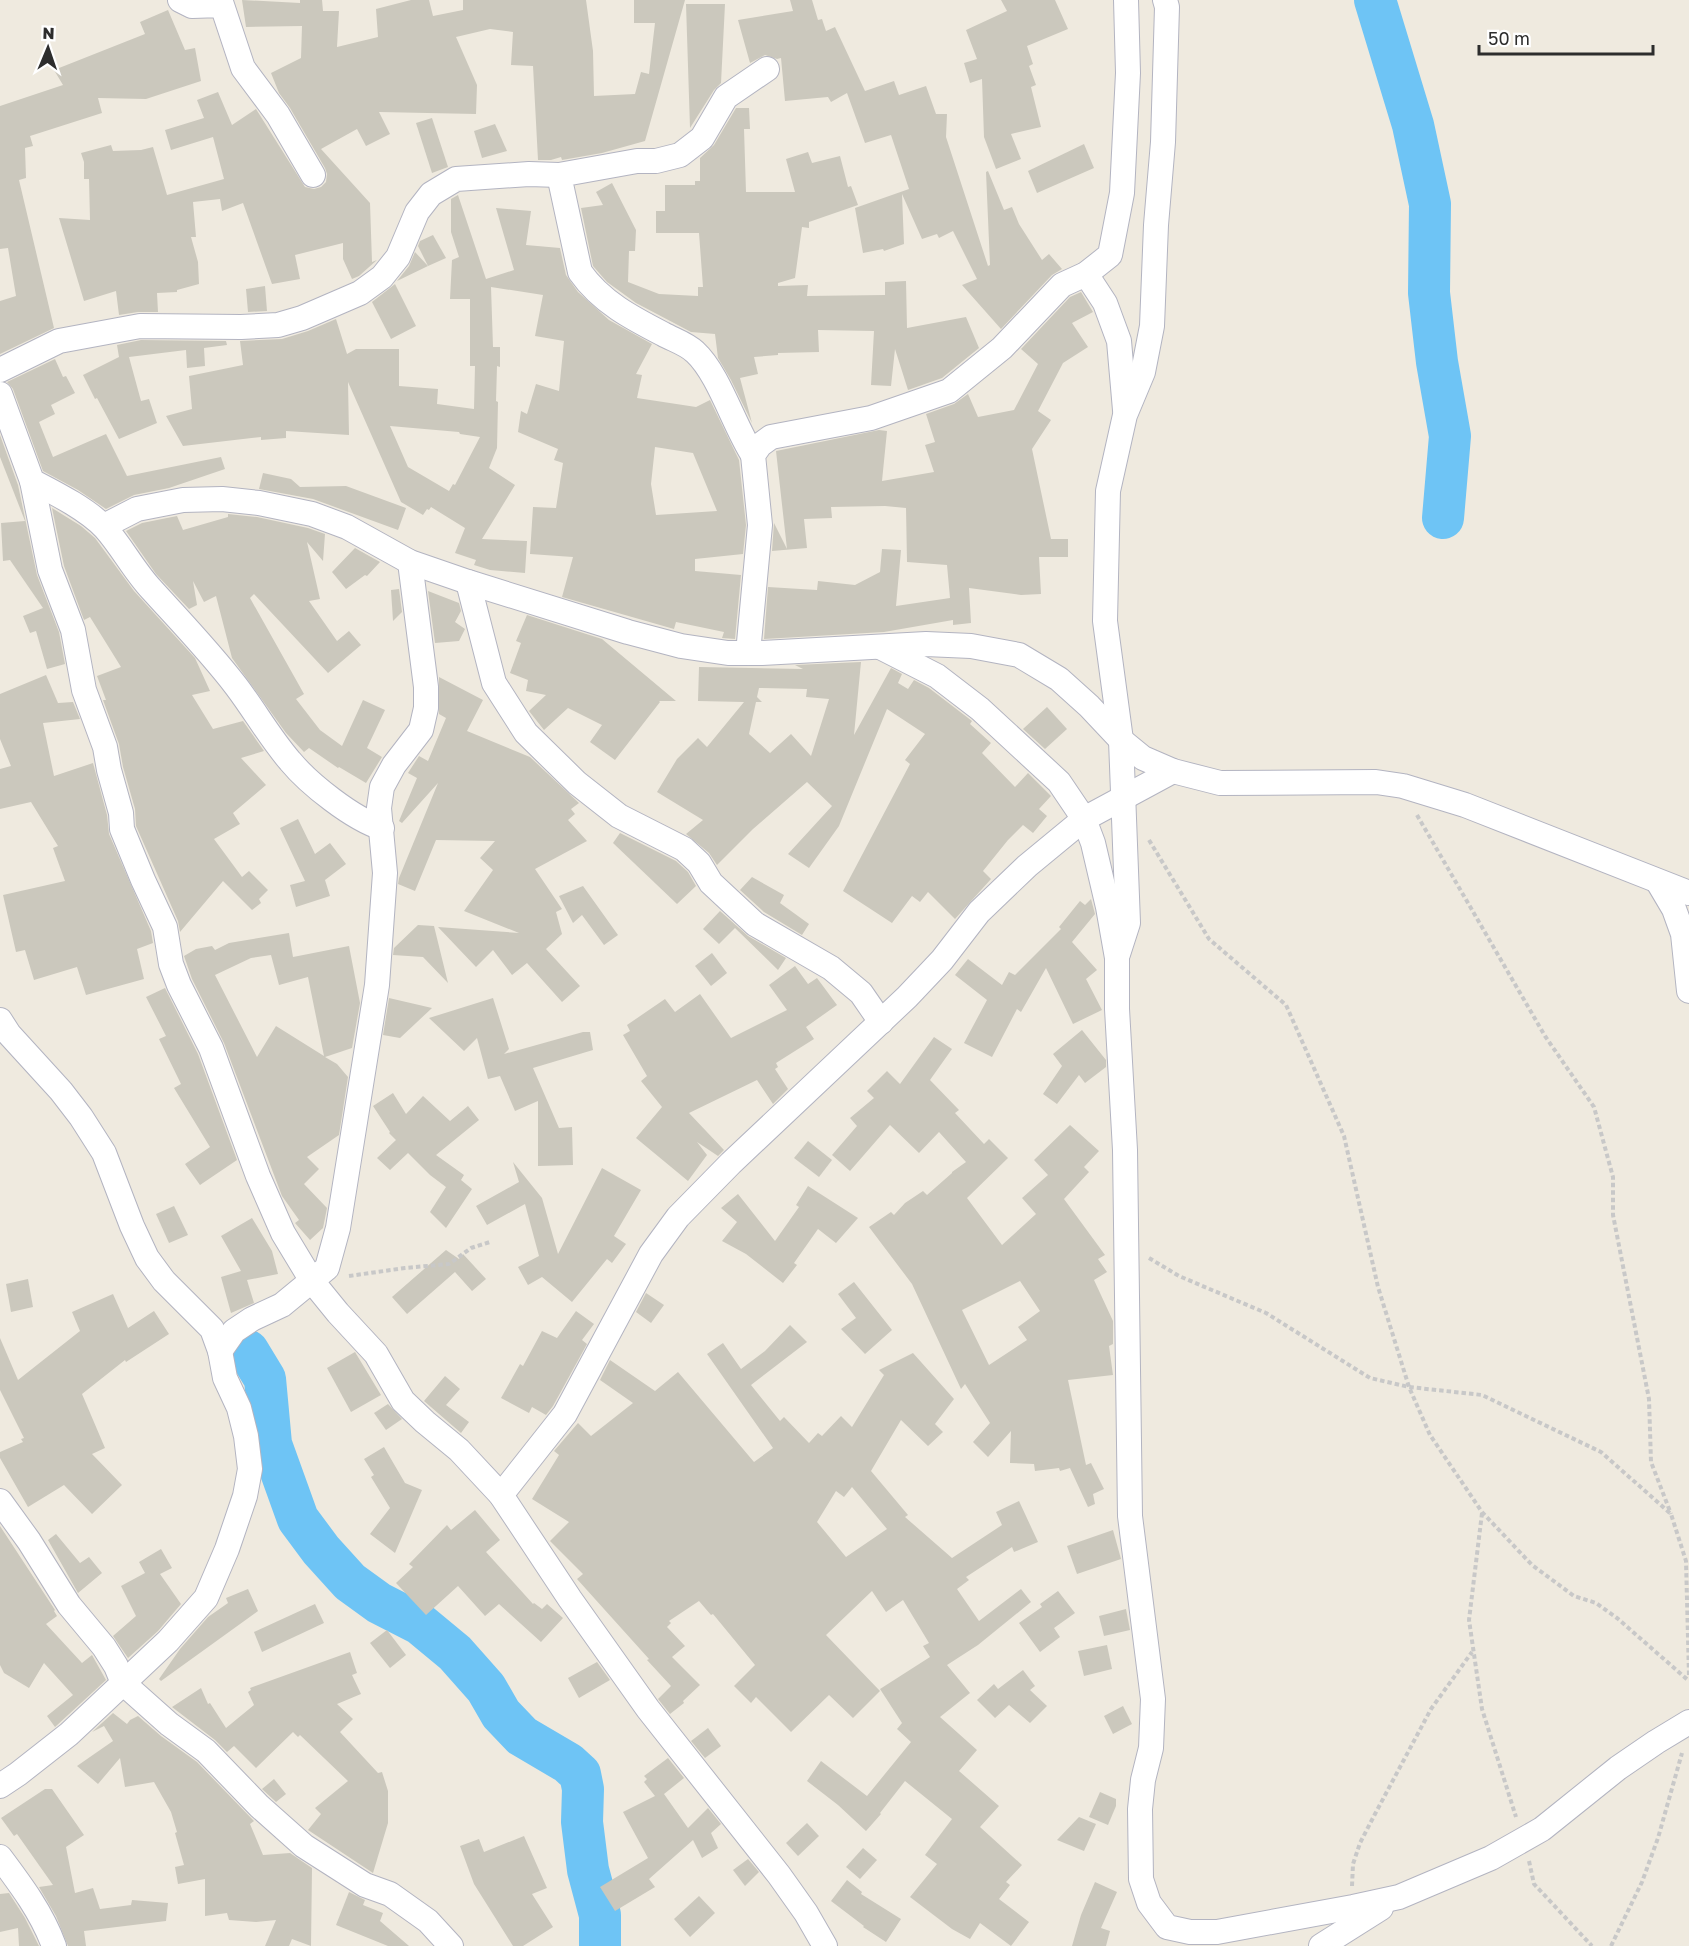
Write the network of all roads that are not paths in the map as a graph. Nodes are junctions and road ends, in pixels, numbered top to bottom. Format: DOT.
graph roads {
  1 [pos="180,0"];
  2 [pos="1126,0"];
  3 [pos="1165,0"];
  4 [pos="227,2"];
  5 [pos="767,69"];
  6 [pos="313,175"];
  7 [pos="559,175"];
  8 [pos="1086,274"];
  9 [pos="0,370"];
  10 [pos="0,394"];
  11 [pos="1125,415"];
  12 [pos="753,455"];
  13 [pos="32,481"];
  14 [pos="104,526"];
  15 [pos="410,562"];
  16 [pos="468,582"];
  17 [pos="880,647"];
  18 [pos="748,653"];
  19 [pos="1121,740"];
  20 [pos="1173,771"];
  21 [pos="1123,798"];
  22 [pos="1084,819"];
  23 [pos="382,828"];
  24 [pos="1658,882"];
  25 [pos="1689,893"];
  26 [pos="1117,958"];
  27 [pos="1689,991"];
  28 [pos="0,1020"];
  29 [pos="881,1022"];
  30 [pos="312,1281"];
  31 [pos="220,1351"];
  32 [pos="501,1496"];
  33 [pos="0,1501"];
  34 [pos="123,1683"];
  35 [pos="1689,1722"];
  36 [pos="0,1785"];
  37 [pos="0,1857"];
  38 [pos="1399,1897"];
  39 [pos="1168,1936"];
  40 [pos="54,1946"];
  41 [pos="450,1946"];
  42 [pos="825,1946"];
  43 [pos="1321,1946"];
  1 -- 4 [label="street"];
  2 -- 8 [label="street"];
  3 -- 11 [label="street"];
  4 -- 6 [label="street"];
  5 -- 7 [label="street"];
  7 -- 9 [label="street"];
  7 -- 12 [label="street"];
  8 -- 11 [label="street"];
  8 -- 12 [label="street"];
  10 -- 13 [label="street"];
  11 -- 19 [label="street"];
  12 -- 18 [label="street"];
  13 -- 14 [label="street"];
  13 -- 30 [label="street"];
  14 -- 15 [label="street"];
  14 -- 23 [label="street"];
  15 -- 16 [label="street"];
  15 -- 23 [label="street"];
  16 -- 18 [label="street"];
  16 -- 29 [label="street"];
  17 -- 18 [label="street"];
  17 -- 19 [label="street"];
  17 -- 22 [label="street"];
  19 -- 20 [label="street"];
  19 -- 21 [label="street"];
  20 -- 21 [label="street"];
  20 -- 24 [label="street"];
  21 -- 22 [label="street"];
  21 -- 26 [label="street"];
  22 -- 26 [label="street"];
  22 -- 29 [label="street"];
  23 -- 30 [label="street"];
  24 -- 25 [label="street"];
  24 -- 27 [label="street"];
  26 -- 39 [label="street"];
  28 -- 31 [label="street"];
  29 -- 32 [label="street"];
  30 -- 31 [label="street"];
  30 -- 32 [label="street"];
  31 -- 34 [label="street"];
  32 -- 42 [label="street"];
  33 -- 34 [label="street"];
  34 -- 36 [label="street"];
  34 -- 41 [label="street"];
  35 -- 38 [label="street"];
  37 -- 40 [label="street"];
  38 -- 39 [label="street"];
  38 -- 43 [label="street"];
}
